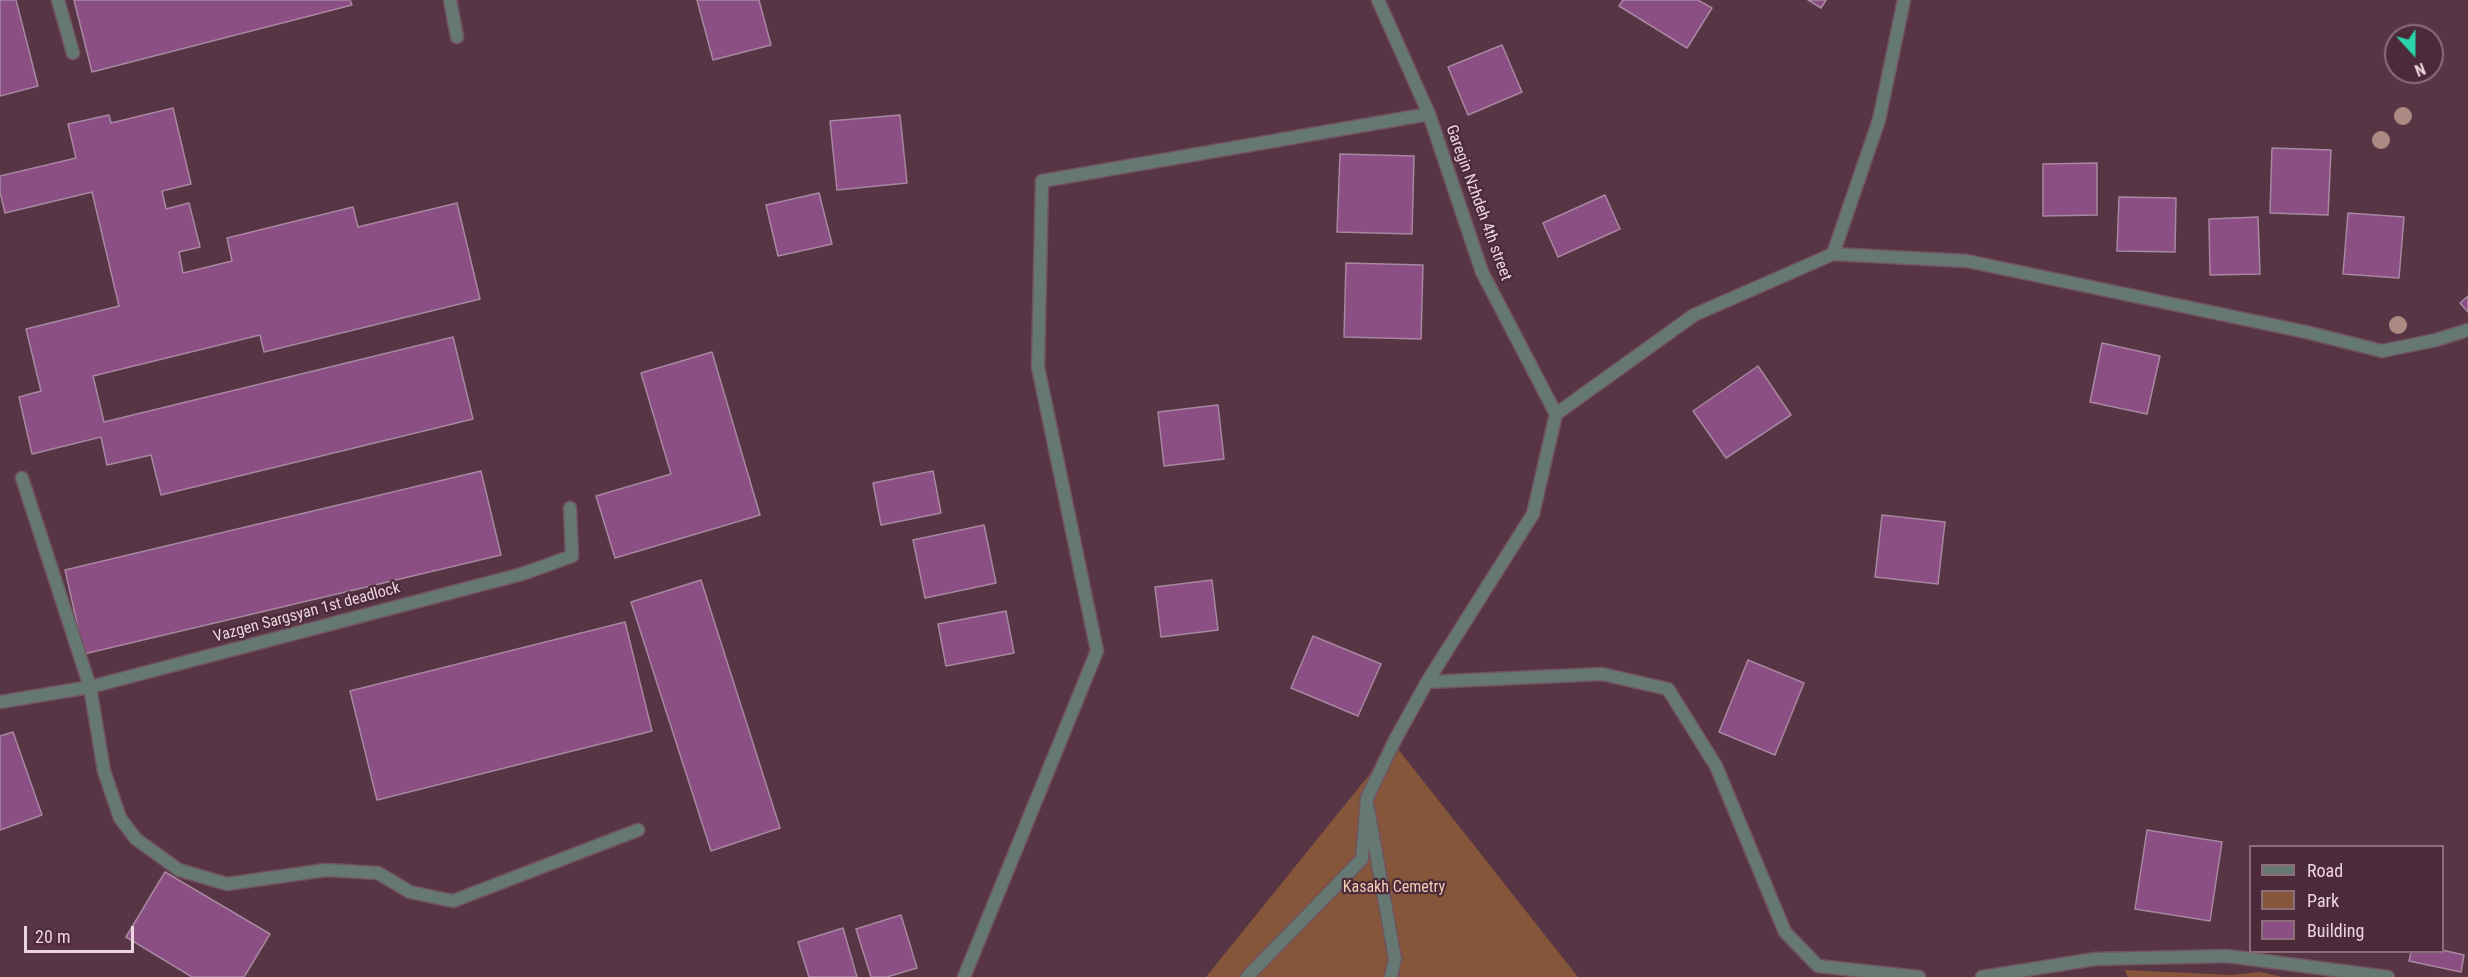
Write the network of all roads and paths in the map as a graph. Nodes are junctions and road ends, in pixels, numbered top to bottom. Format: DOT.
graph roads {
  1 [pos="58,0"];
  2 [pos="450,0"];
  3 [pos="1378,0"];
  4 [pos="1904,0"];
  5 [pos="457,37"];
  6 [pos="73,53"];
  7 [pos="1429,114"];
  8 [pos="1833,254"];
  9 [pos="2468,330"];
  10 [pos="1556,414"];
  11 [pos="22,478"];
  12 [pos="570,508"];
  13 [pos="1428,682"];
  14 [pos="90,687"];
  15 [pos="0,702"];
  16 [pos="1367,798"];
  17 [pos="638,830"];
  18 [pos="964,977"];
  19 [pos="1246,977"];
  20 [pos="1391,977"];
  21 [pos="1919,977"];
  22 [pos="1982,977"];
  23 [pos="2388,977"];
  1 -- 6 [label="street"];
  2 -- 5 [label="street"];
  3 -- 7 [label="street, Garegin Nzhdeh 4th street"];
  4 -- 8 [label="street"];
  7 -- 10 [label="street, Garegin Nzhdeh 4th street"];
  7 -- 18 [label="street"];
  8 -- 9 [label="street"];
  8 -- 10 [label="street"];
  10 -- 13 [label="street"];
  11 -- 14 [label="street"];
  12 -- 14 [label="street, Vazgen Sargsyan 1st deadlock"];
  13 -- 16 [label="street"];
  13 -- 21 [label="street"];
  14 -- 15 [label="street, Vazgen Sargsyan 1st deadlock"];
  14 -- 17 [label="street"];
  16 -- 19 [label="street"];
  16 -- 20 [label="street"];
  22 -- 23 [label="street"];
}
